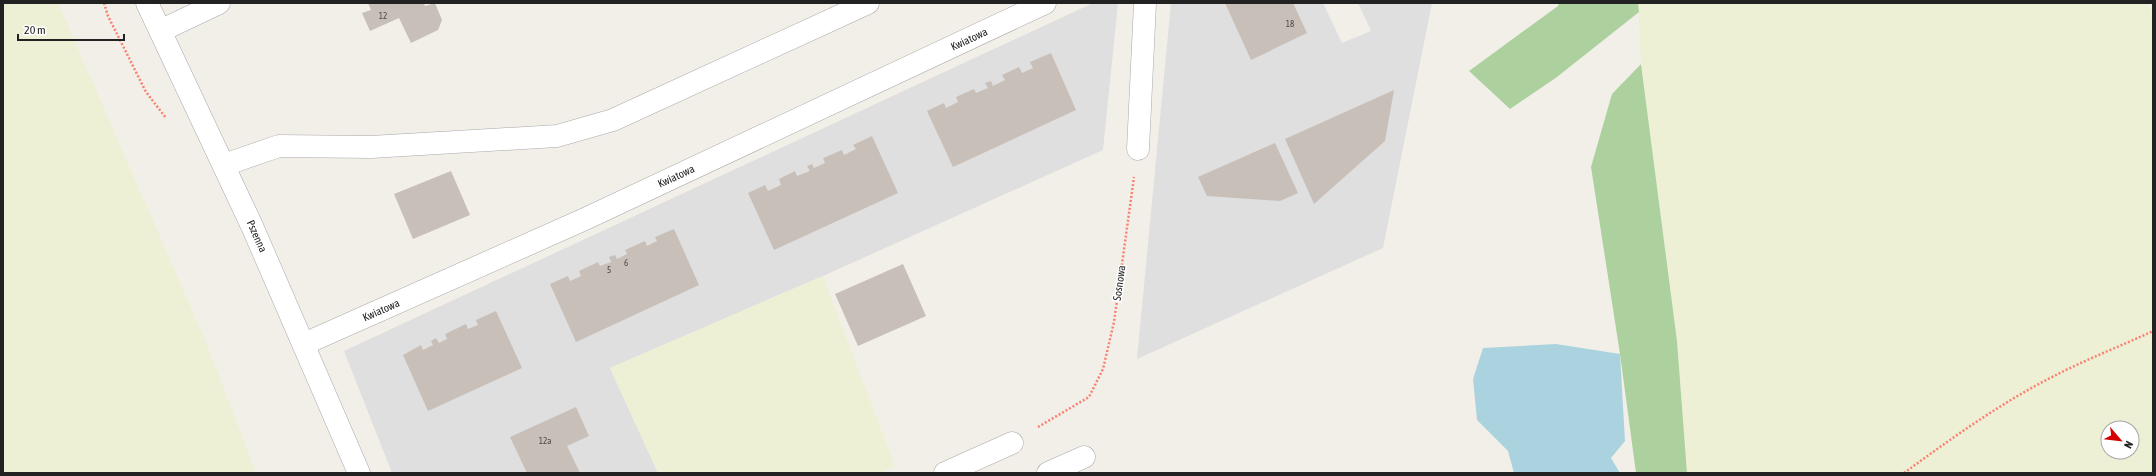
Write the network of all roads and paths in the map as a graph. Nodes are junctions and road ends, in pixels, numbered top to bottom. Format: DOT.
graph roads {
  1 [pos="104,3"];
  2 [pos="147,3"];
  3 [pos="219,3"];
  4 [pos="868,3"];
  5 [pos="1045,3"];
  6 [pos="1145,3"];
  7 [pos="160,31"];
  8 [pos="169,122"];
  9 [pos="1138,149"];
  10 [pos="224,165"];
  11 [pos="2153,331"];
  12 [pos="304,344"];
  13 [pos="1012,443"];
  14 [pos="1084,457"];
  15 [pos="359,473"];
  16 [pos="945,473"];
  17 [pos="1048,473"];
  18 [pos="1904,473"];
  1 -- 8 [label="path"];
  2 -- 7 [label="street, Pszenna"];
  3 -- 7 [label="street"];
  4 -- 10 [label="street"];
  5 -- 12 [label="street, Kwiatowa"];
  6 -- 9 [label="street"];
  7 -- 10 [label="street, Pszenna"];
  9 -- 13 [label="path, Sosnowa"];
  10 -- 12 [label="street, Pszenna"];
  11 -- 18 [label="path"];
  12 -- 15 [label="street, Pszenna"];
  13 -- 16 [label="street"];
  14 -- 17 [label="street"];
}
